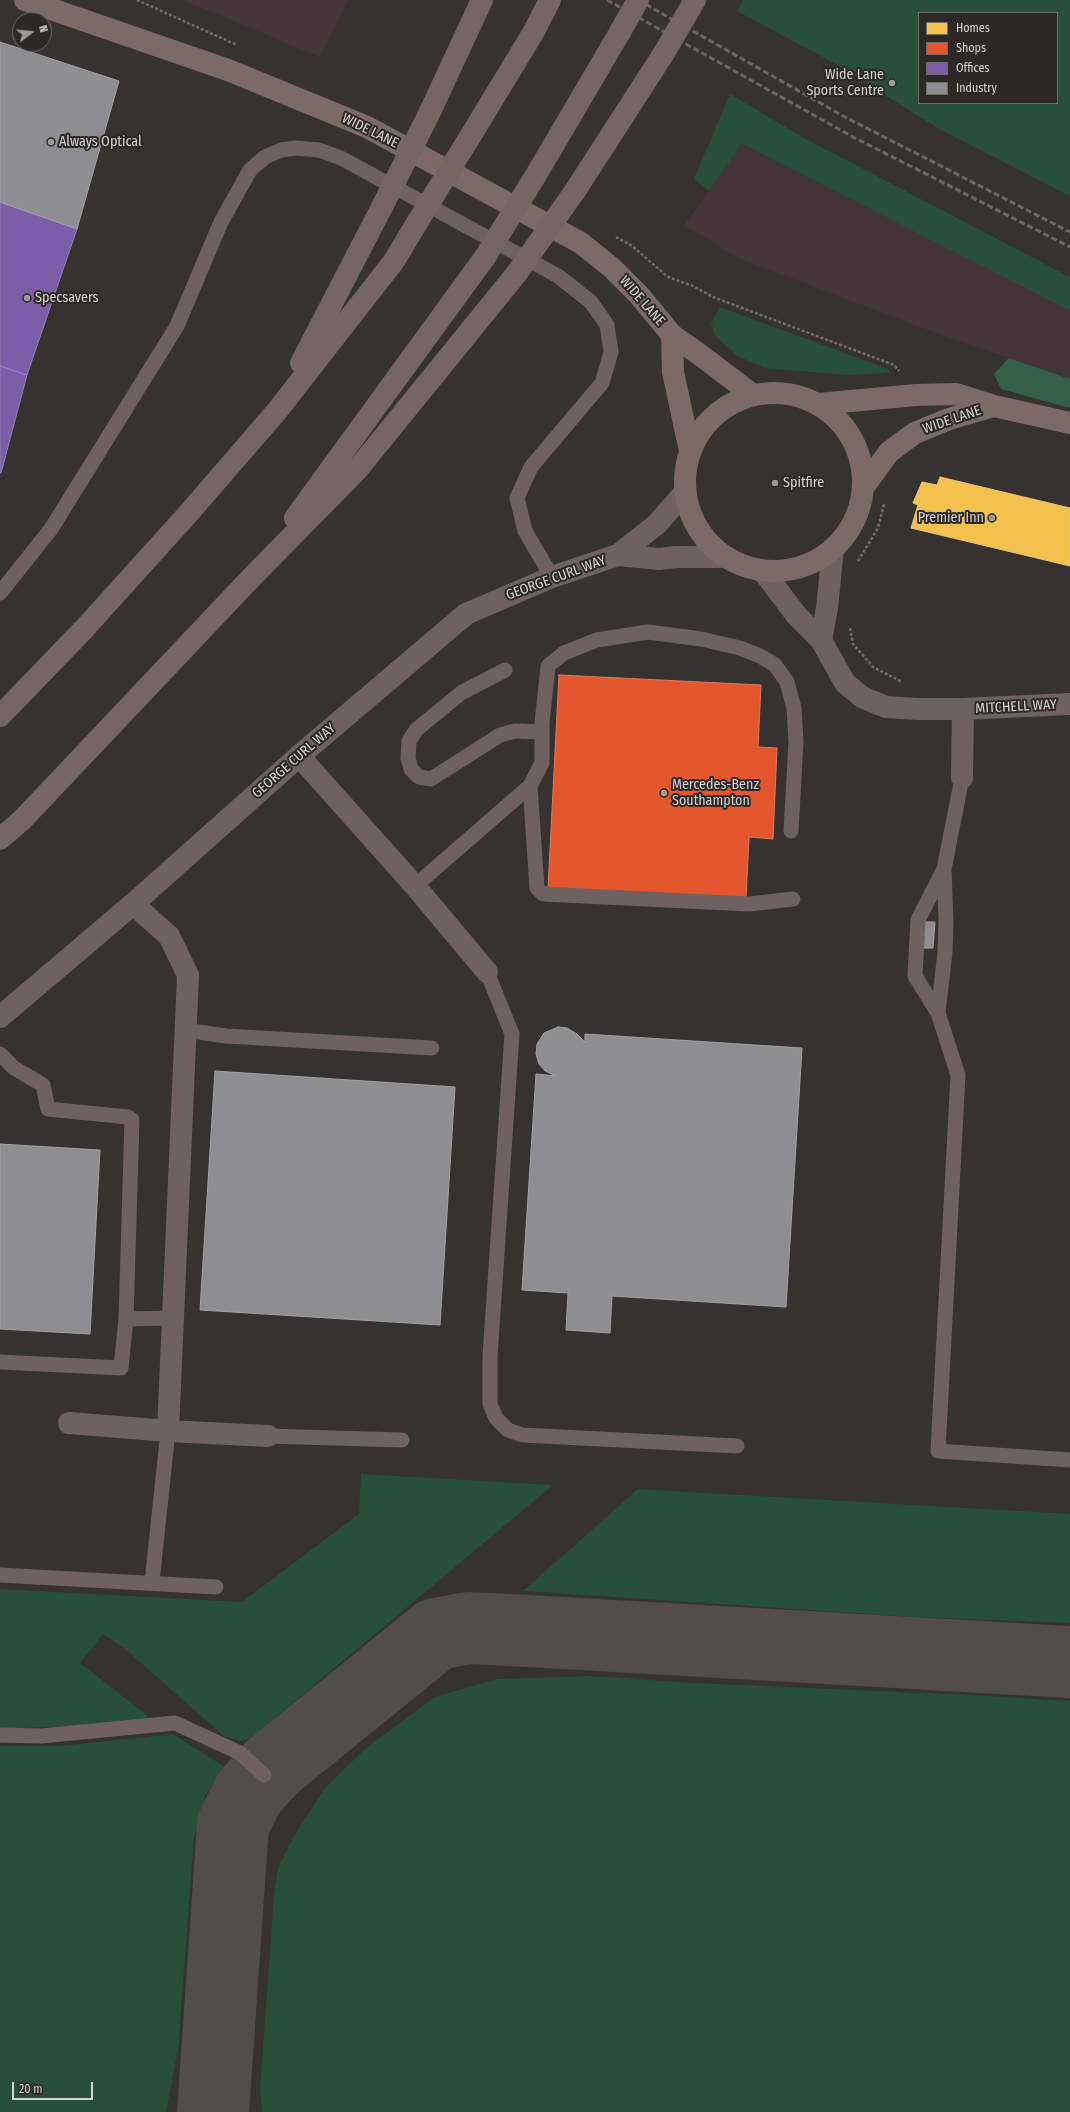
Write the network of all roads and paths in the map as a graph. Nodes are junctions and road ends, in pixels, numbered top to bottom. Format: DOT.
graph roads {
  1 [pos="25,0"];
  2 [pos="482,0"];
  3 [pos="550,0"];
  4 [pos="638,0"];
  5 [pos="695,0"];
  6 [pos="48,3"];
  7 [pos="614,236"];
  8 [pos="672,335"];
  9 [pos="902,374"];
  10 [pos="753,395"];
  11 [pos="818,404"];
  12 [pos="994,406"];
  13 [pos="277,410"];
  14 [pos="1070,423"];
  15 [pos="690,451"];
  16 [pos="863,488"];
  17 [pos="685,492"];
  18 [pos="885,501"];
  19 [pos="833,549"];
  20 [pos="618,555"];
  21 [pos="725,557"];
  22 [pos="855,566"];
  23 [pos="763,571"];
  24 [pos="552,577"];
  25 [pos="250,579"];
  26 [pos="0,593"];
  27 [pos="849,626"];
  28 [pos="821,640"];
  29 [pos="505,670"];
  30 [pos="907,683"];
  31 [pos="1070,704"];
  32 [pos="963,709"];
  33 [pos="0,716"];
  34 [pos="542,732"];
  35 [pos="299,756"];
  36 [pos="962,778"];
  37 [pos="530,786"];
  38 [pos="791,831"];
  39 [pos="0,839"];
  40 [pos="944,869"];
  41 [pos="415,886"];
  42 [pos="793,899"];
  43 [pos="133,904"];
  44 [pos="487,972"];
  45 [pos="938,1013"];
  46 [pos="0,1017"];
  47 [pos="185,1030"];
  48 [pos="432,1048"];
  49 [pos="0,1054"];
  50 [pos="173,1318"];
  51 [pos="126,1319"];
  52 [pos="0,1362"];
  53 [pos="69,1423"];
  54 [pos="168,1430"];
  55 [pos="268,1436"];
  56 [pos="402,1440"];
  57 [pos="737,1446"];
  58 [pos="1070,1460"];
  59 [pos="0,1575"];
  60 [pos="152,1582"];
  61 [pos="216,1587"];
  62 [pos="0,1735"];
  63 [pos="264,1775"];
  1 -- 6 [label="street, WIDE LANE"];
  2 -- 13 [label="highway, bridge"];
  3 -- 13 [label="highway, bridge"];
  4 -- 25 [label="highway, bridge"];
  5 -- 25 [label="highway, bridge"];
  6 -- 8 [label="street, WIDE LANE"];
  7 -- 9 [label="path"];
  8 -- 10 [label="street, WIDE LANE"];
  8 -- 15 [label="street, WIDE LANE"];
  10 -- 11 [label="street"];
  10 -- 15 [label="street"];
  11 -- 12 [label="street, WIDE LANE"];
  11 -- 16 [label="street"];
  12 -- 14 [label="street, WIDE LANE"];
  12 -- 16 [label="street, WIDE LANE"];
  13 -- 33 [label="highway"];
  15 -- 17 [label="street"];
  16 -- 19 [label="street"];
  17 -- 20 [label="street, GEORGE CURL WAY"];
  17 -- 21 [label="street"];
  18 -- 22 [label="path"];
  19 -- 23 [label="street"];
  19 -- 28 [label="street"];
  20 -- 21 [label="street, GEORGE CURL WAY"];
  20 -- 24 [label="street, GEORGE CURL WAY"];
  21 -- 23 [label="street"];
  23 -- 28 [label="street, MITCHELL WAY"];
  24 -- 26 [label="lane"];
  24 -- 35 [label="street, GEORGE CURL WAY"];
  25 -- 39 [label="highway"];
  27 -- 30 [label="path"];
  28 -- 32 [label="street, MITCHELL WAY"];
  29 -- 34 [label="lane"];
  31 -- 32 [label="street, MITCHELL WAY"];
  32 -- 36 [label="street, MITCHELL WAY"];
  34 -- 37 [label="lane"];
  34 -- 38 [label="lane"];
  35 -- 41 [label="street"];
  35 -- 43 [label="street, GEORGE CURL WAY"];
  36 -- 40 [label="lane"];
  37 -- 41 [label="lane"];
  37 -- 42 [label="lane"];
  40 -- 45 [label="lane"];
  40 -- 45 [label="lane"];
  41 -- 44 [label="street"];
  43 -- 46 [label="street, GEORGE CURL WAY"];
  43 -- 47 [label="street"];
  44 -- 57 [label="lane"];
  45 -- 58 [label="lane"];
  47 -- 48 [label="lane"];
  47 -- 50 [label="street"];
  49 -- 51 [label="lane"];
  50 -- 51 [label="lane"];
  50 -- 54 [label="street"];
  51 -- 52 [label="lane"];
  53 -- 54 [label="street"];
  54 -- 55 [label="street"];
  54 -- 60 [label="lane"];
  55 -- 56 [label="lane"];
  59 -- 60 [label="lane"];
  60 -- 61 [label="lane"];
  62 -- 63 [label="lane"];
}
